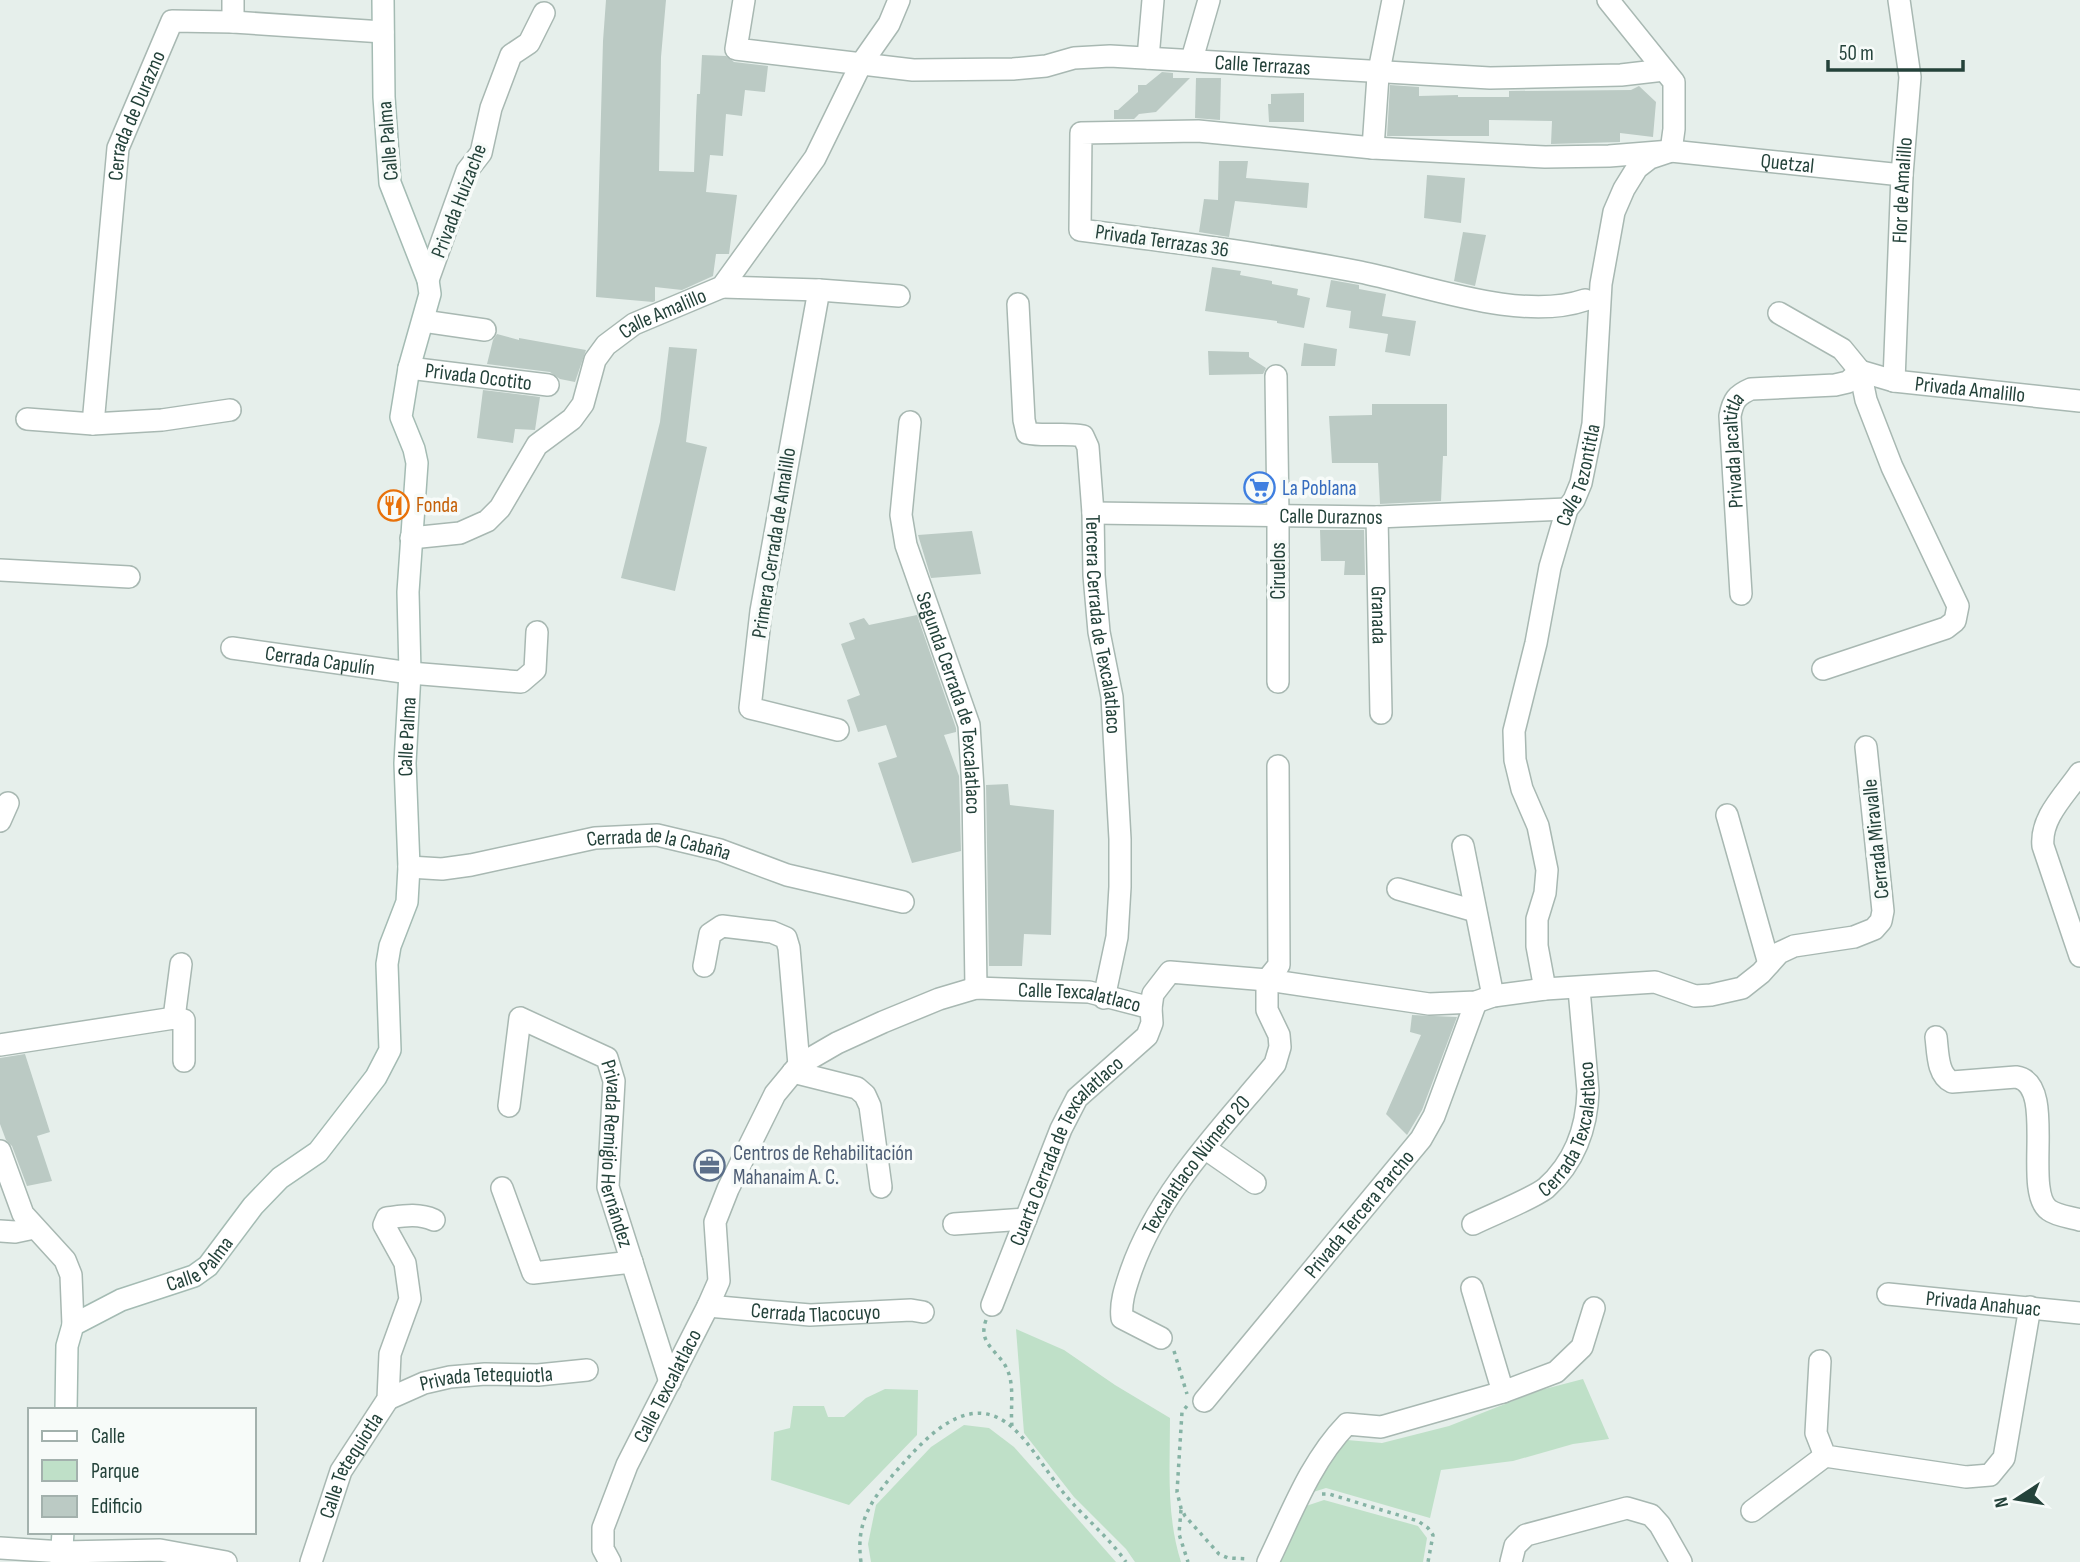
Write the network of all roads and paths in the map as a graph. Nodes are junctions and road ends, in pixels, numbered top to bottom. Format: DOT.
graph roads {
  1 [pos="233,0"];
  2 [pos="383,0"];
  3 [pos="744,0"];
  4 [pos="899,0"];
  5 [pos="1153,0"];
  6 [pos="1209,0"];
  7 [pos="1393,0"];
  8 [pos="1608,0"];
  9 [pos="1899,0"];
  10 [pos="544,13"];
  11 [pos="233,22"];
  12 [pos="383,33"];
  13 [pos="1148,58"];
  14 [pos="1192,59"];
  15 [pos="861,64"];
  16 [pos="1380,70"];
  17 [pos="1664,70"];
  18 [pos="1373,148"];
  19 [pos="1671,150"];
  20 [pos="1902,175"];
  21 [pos="428,280"];
  22 [pos="722,287"];
  23 [pos="819,290"];
  24 [pos="899,296"];
  25 [pos="1585,300"];
  26 [pos="1018,304"];
  27 [pos="1779,313"];
  28 [pos="422,321"];
  29 [pos="485,330"];
  30 [pos="410,368"];
  31 [pos="1860,371"];
  32 [pos="1276,376"];
  33 [pos="1894,381"];
  34 [pos="548,385"];
  35 [pos="2080,401"];
  36 [pos="230,410"];
  37 [pos="27,419"];
  38 [pos="910,422"];
  39 [pos="93,424"];
  40 [pos="1567,509"];
  41 [pos="1093,513"];
  42 [pos="1278,516"];
  43 [pos="1377,517"];
  44 [pos="411,538"];
  45 [pos="0,570"];
  46 [pos="129,578"];
  47 [pos="1741,594"];
  48 [pos="537,632"];
  49 [pos="232,648"];
  50 [pos="1822,669"];
  51 [pos="410,673"];
  52 [pos="1278,682"];
  53 [pos="1381,713"];
  54 [pos="838,730"];
  55 [pos="1867,747"];
  56 [pos="1278,766"];
  57 [pos="2080,773"];
  58 [pos="1727,815"];
  59 [pos="1463,846"];
  60 [pos="409,867"];
  61 [pos="1398,889"];
  62 [pos="903,902"];
  63 [pos="1475,911"];
  64 [pos="1874,929"];
  65 [pos="2080,956"];
  66 [pos="181,964"];
  67 [pos="1769,964"];
  68 [pos="704,966"];
  69 [pos="1267,979"];
  70 [pos="976,988"];
  71 [pos="1545,989"];
  72 [pos="1579,989"];
  73 [pos="1104,998"];
  74 [pos="1484,999"];
  75 [pos="1151,1008"];
  76 [pos="179,1019"];
  77 [pos="1936,1037"];
  78 [pos="0,1045"];
  79 [pos="184,1061"];
  80 [pos="796,1069"];
  81 [pos="509,1106"];
  82 [pos="1206,1149"];
  83 [pos="0,1150"];
  84 [pos="1255,1183"];
  85 [pos="881,1187"];
  86 [pos="502,1188"];
  87 [pos="1026,1219"];
  88 [pos="433,1220"];
  89 [pos="2080,1220"];
  90 [pos="954,1224"];
  91 [pos="1473,1224"];
  92 [pos="34,1228"];
  93 [pos="0,1231"];
  94 [pos="632,1262"];
  95 [pos="1472,1289"];
  96 [pos="1888,1294"];
  97 [pos="992,1305"];
  98 [pos="709,1306"];
  99 [pos="2030,1307"];
  100 [pos="1594,1308"];
  101 [pos="923,1312"];
  102 [pos="2080,1313"];
  103 [pos="73,1325"];
  104 [pos="1161,1338"];
  105 [pos="1820,1361"];
  106 [pos="587,1370"];
  107 [pos="670,1382"];
  108 [pos="1503,1392"];
  109 [pos="388,1399"];
  110 [pos="1195,1404"];
  111 [pos="66,1408"];
  112 [pos="1182,1412"];
  113 [pos="1012,1427"];
  114 [pos="1825,1456"];
  115 [pos="1181,1507"];
  116 [pos="1294,1507"];
  117 [pos="1752,1511"];
  118 [pos="0,1548"];
  119 [pos="62,1549"];
  120 [pos="215,1561"];
  121 [pos="1269,1561"];
  122 [pos="311,1562"];
  123 [pos="610,1562"];
  124 [pos="861,1562"];
  125 [pos="1126,1562"];
  126 [pos="1188,1562"];
  127 [pos="1429,1562"];
  128 [pos="1511,1562"];
  129 [pos="1681,1562"];
  1 -- 11 [label="street"];
  2 -- 12 [label="street, Calle Palma"];
  3 -- 15 [label="street, Calle Terrazas"];
  4 -- 15 [label="street, Calle Amalillo"];
  5 -- 13 [label="street"];
  6 -- 14 [label="street"];
  7 -- 16 [label="street"];
  8 -- 17 [label="street"];
  9 -- 20 [label="street, Flor de Amalillo"];
  10 -- 21 [label="street, Privada Huizache"];
  11 -- 12 [label="street, Cerrada de Durazno"];
  11 -- 39 [label="street, Cerrada de Durazno"];
  12 -- 21 [label="street, Calle Palma"];
  13 -- 14 [label="street, Calle Terrazas"];
  13 -- 15 [label="street, Calle Terrazas"];
  14 -- 16 [label="street, Calle Terrazas"];
  15 -- 22 [label="street, Calle Amalillo"];
  16 -- 17 [label="street, Calle Terrazas"];
  16 -- 18 [label="street"];
  17 -- 19 [label="street"];
  18 -- 19 [label="street, Privada Terrazas 36"];
  18 -- 25 [label="street, Privada Terrazas 36"];
  19 -- 20 [label="street, Quetzal"];
  19 -- 40 [label="street, Calle Tezontitla"];
  20 -- 33 [label="street, Flor de Amalillo"];
  21 -- 28 [label="street, Calle Palma"];
  22 -- 23 [label="street"];
  22 -- 44 [label="street, Calle Amalillo"];
  23 -- 24 [label="street"];
  23 -- 54 [label="street, Primera Cerrada de Amalillo"];
  26 -- 41 [label="street, Tercera Cerrada de Texcalatlaco"];
  27 -- 31 [label="street"];
  28 -- 29 [label="street"];
  28 -- 30 [label="street, Calle Palma"];
  30 -- 34 [label="street, Privada Ocotito"];
  30 -- 44 [label="street, Calle Palma"];
  31 -- 33 [label="street, Privada Amalillo"];
  31 -- 47 [label="street, Privada Jacaltitla"];
  31 -- 50 [label="street"];
  32 -- 42 [label="street, Ciruelos"];
  33 -- 35 [label="street, Privada Amalillo"];
  36 -- 39 [label="street"];
  37 -- 39 [label="street"];
  38 -- 70 [label="street, Segunda Cerrada de Texcalatlaco"];
  40 -- 43 [label="street, Calle Duraznos"];
  40 -- 71 [label="street, Calle Tezontitla"];
  41 -- 42 [label="street, Calle Duraznos"];
  41 -- 73 [label="street, Tercera Cerrada de Texcalatlaco"];
  42 -- 43 [label="street, Calle Duraznos"];
  42 -- 52 [label="street, Ciruelos"];
  43 -- 53 [label="street, Granada"];
  44 -- 51 [label="street, Calle Palma"];
  45 -- 46 [label="street"];
  48 -- 51 [label="street, Cerrada Capulín"];
  49 -- 51 [label="street, Cerrada Capulín"];
  51 -- 60 [label="street, Calle Palma"];
  55 -- 64 [label="street, Cerrada Miravalle"];
  56 -- 69 [label="street"];
  57 -- 65 [label="street"];
  58 -- 67 [label="street"];
  59 -- 63 [label="street"];
  60 -- 62 [label="street, Cerrada de la Cabaña"];
  60 -- 103 [label="street, Calle Palma"];
  61 -- 63 [label="street"];
  63 -- 74 [label="street"];
  64 -- 67 [label="street, Calle Texcalatlaco"];
  66 -- 76 [label="street"];
  67 -- 72 [label="street, Calle Texcalatlaco"];
  68 -- 80 [label="street"];
  69 -- 74 [label="street, Calle Texcalatlaco"];
  69 -- 75 [label="street, Calle Texcalatlaco"];
  69 -- 82 [label="street, Texcalatlaco Número 20"];
  70 -- 73 [label="street, Calle Texcalatlaco"];
  70 -- 80 [label="street, Calle Texcalatlaco"];
  71 -- 72 [label="street, Calle Texcalatlaco"];
  71 -- 74 [label="street, Calle Texcalatlaco"];
  72 -- 91 [label="street, Cerrada Texcalatlaco"];
  73 -- 75 [label="street, Calle Texcalatlaco"];
  74 -- 110 [label="street, Privada Tercera Parcho"];
  75 -- 87 [label="street, Cuarta Cerrada de Texcalatlaco"];
  76 -- 78 [label="street"];
  76 -- 79 [label="street"];
  77 -- 89 [label="street"];
  80 -- 85 [label="street"];
  80 -- 98 [label="street, Calle Texcalatlaco"];
  81 -- 94 [label="street, Privada Remigio Hernández"];
  82 -- 84 [label="street"];
  82 -- 104 [label="street, Texcalatlaco Número 20"];
  83 -- 92 [label="street"];
  86 -- 94 [label="street, Privada Remigio Hernández"];
  87 -- 90 [label="street"];
  87 -- 97 [label="street, Cuarta Cerrada de Texcalatlaco"];
  88 -- 109 [label="street, Calle Tetequiotla"];
  92 -- 93 [label="street"];
  92 -- 103 [label="street"];
  94 -- 107 [label="street, Privada Remigio Hernández"];
  95 -- 108 [label="street"];
  96 -- 99 [label="street, Privada Anahuac"];
  97 -- 113 [label="path"];
  98 -- 101 [label="street, Cerrada Tlacocuyo"];
  98 -- 107 [label="street, Calle Texcalatlaco"];
  99 -- 102 [label="street, Privada Anahuac"];
  99 -- 114 [label="street"];
  100 -- 108 [label="street"];
  103 -- 111 [label="street"];
  104 -- 110 [label="path"];
  105 -- 114 [label="street"];
  106 -- 109 [label="street, Privada Tetequiotla"];
  107 -- 123 [label="street, Calle Texcalatlaco"];
  108 -- 116 [label="street"];
  109 -- 122 [label="street, Calle Tetequiotla"];
  112 -- 115 [label="path"];
  113 -- 124 [label="path"];
  113 -- 125 [label="path"];
  114 -- 117 [label="street"];
  115 -- 121 [label="path"];
  115 -- 126 [label="path"];
  116 -- 121 [label="street"];
  116 -- 127 [label="path"];
  118 -- 119 [label="street"];
  119 -- 120 [label="street"];
  128 -- 129 [label="street"];
}
